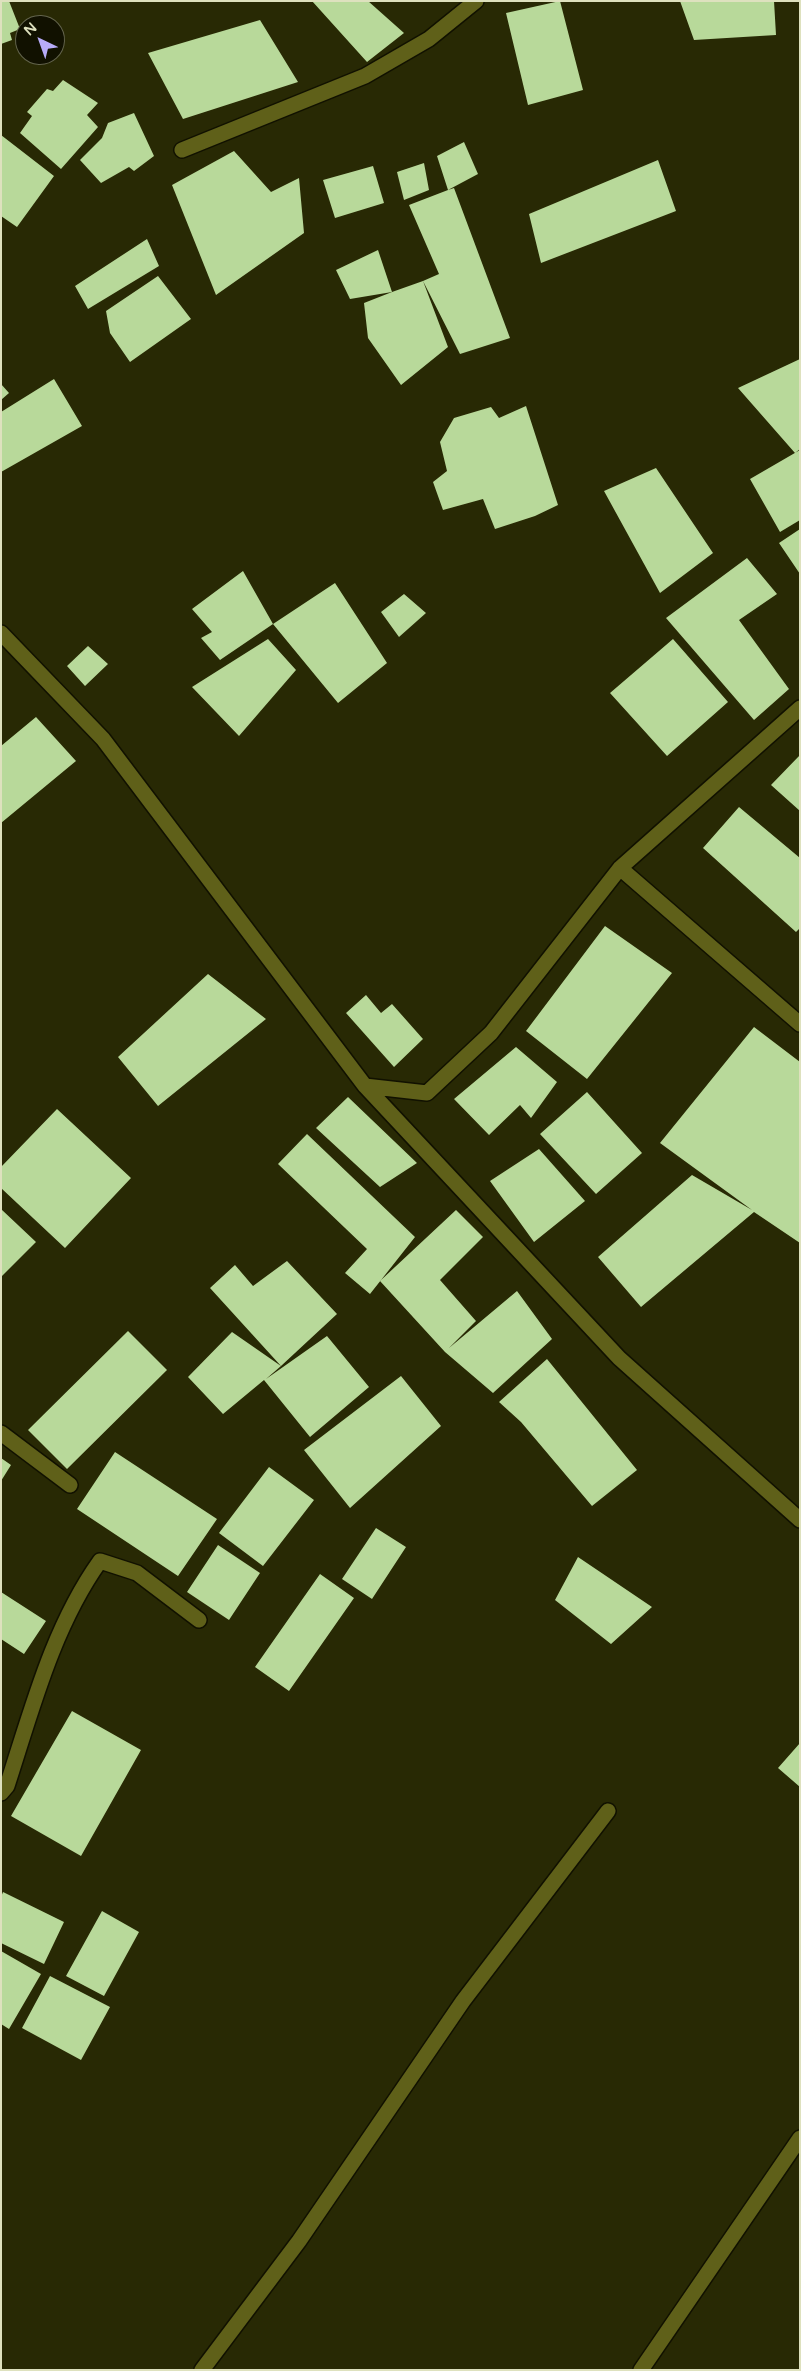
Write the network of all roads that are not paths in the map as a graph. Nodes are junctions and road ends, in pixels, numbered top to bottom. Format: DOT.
graph roads {
  1 [pos="476,1"];
  2 [pos="182,150"];
  3 [pos="1,633"];
  4 [pos="800,708"];
  5 [pos="620,868"];
  6 [pos="800,1024"];
  7 [pos="365,1086"];
  8 [pos="1,1433"];
  9 [pos="70,1485"];
  10 [pos="800,1520"];
  11 [pos="199,1620"];
  12 [pos="1,1793"];
  13 [pos="608,1811"];
  14 [pos="800,2138"];
  15 [pos="202,2370"];
  16 [pos="641,2370"];
  1 -- 2 [label="street"];
  3 -- 7 [label="street"];
  4 -- 5 [label="street"];
  5 -- 6 [label="street"];
  5 -- 7 [label="street"];
  7 -- 10 [label="street"];
  8 -- 9 [label="street"];
  11 -- 12 [label="street"];
  13 -- 15 [label="street"];
  14 -- 16 [label="street"];
}
